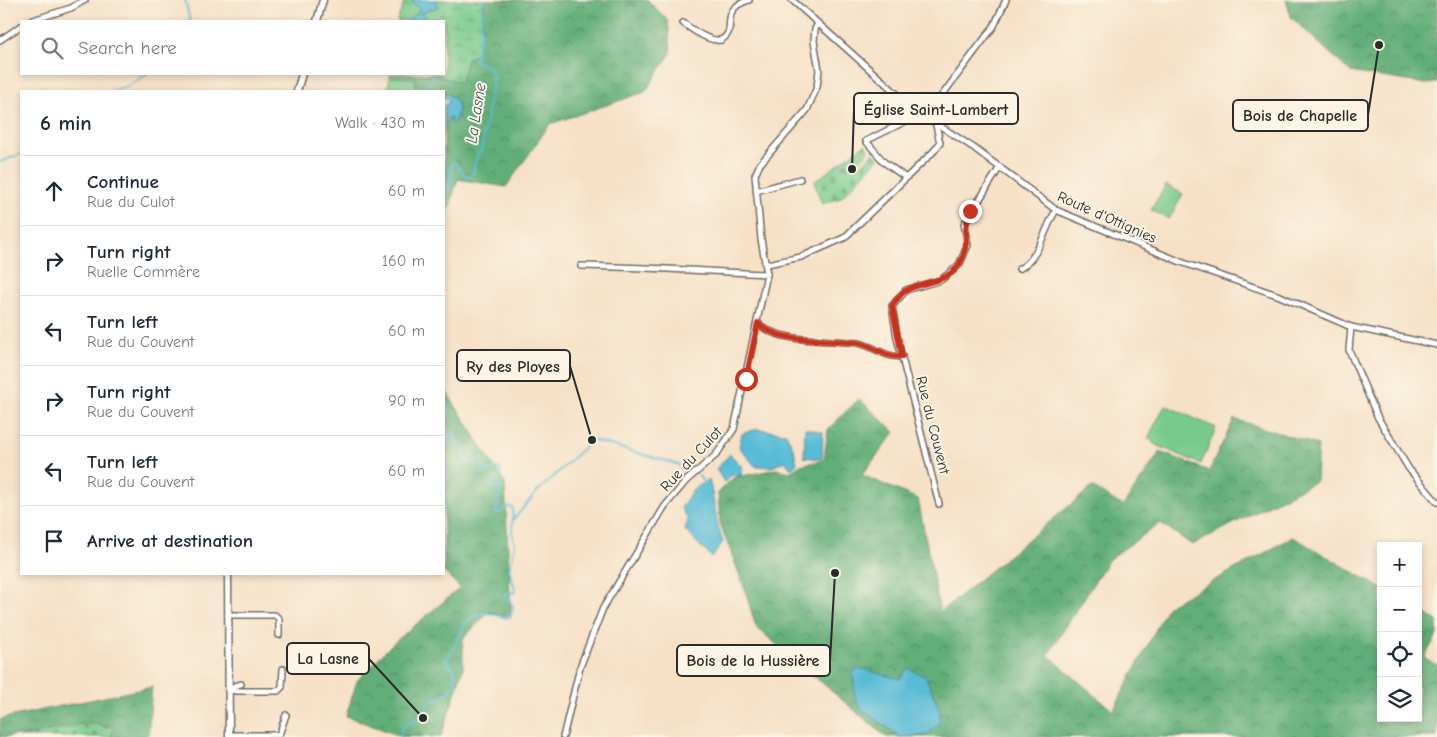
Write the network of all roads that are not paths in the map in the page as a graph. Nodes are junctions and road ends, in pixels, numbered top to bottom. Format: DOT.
graph roads {
  1 [pos="85,0"];
  2 [pos="323,0"];
  3 [pos="749,0"];
  4 [pos="792,0"];
  5 [pos="1006,0"];
  6 [pos="33,20"];
  7 [pos="317,20"];
  8 [pos="684,23"];
  9 [pos="818,24"];
  10 [pos="20,27"];
  11 [pos="0,40"];
  12 [pos="302,75"];
  13 [pos="298,90"];
  14 [pos="914,110"];
  15 [pos="926,118"];
  16 [pos="936,125"];
  17 [pos="949,133"];
  18 [pos="940,143"];
  19 [pos="1000,167"];
  20 [pos="906,178"];
  21 [pos="800,179"];
  22 [pos="756,191"];
  23 [pos="1056,210"];
  24 [pos="767,264"];
  25 [pos="581,266"];
  26 [pos="1020,269"];
  27 [pos="767,274"];
  28 [pos="758,323"];
  29 [pos="1351,327"];
  30 [pos="1437,345"];
  31 [pos="902,356"];
  32 [pos="1437,502"];
  33 [pos="939,504"];
  34 [pos="228,575"];
  35 [pos="228,615"];
  36 [pos="279,635"];
  37 [pos="283,669"];
  38 [pos="241,684"];
  39 [pos="228,688"];
  40 [pos="286,715"];
  41 [pos="229,736"];
  42 [pos="280,736"];
  43 [pos="562,737"];
  1 -- 6 [label="street"];
  2 -- 7 [label="street"];
  3 -- 8 [label="street"];
  4 -- 9 [label="street, Route d'Ottignies"];
  5 -- 15 [label="street"];
  9 -- 14 [label="street, Route d'Ottignies"];
  9 -- 22 [label="street, Rue du Culot"];
  10 -- 11 [label="street"];
  12 -- 13 [label="street"];
  14 -- 15 [label="street, Route d'Ottignies"];
  14 -- 20 [label="street"];
  15 -- 16 [label="street, Route d'Ottignies"];
  16 -- 17 [label="street, Route d'Ottignies"];
  16 -- 18 [label="street"];
  17 -- 18 [label="street"];
  17 -- 19 [label="street, Route d'Ottignies"];
  18 -- 20 [label="street"];
  19 -- 23 [label="street, Route d'Ottignies"];
  19 -- 31 [label="street, Rue du Couvent"];
  20 -- 24 [label="street"];
  21 -- 22 [label="street"];
  22 -- 24 [label="street, Rue du Culot"];
  23 -- 26 [label="street"];
  23 -- 29 [label="street, Route d'Ottignies"];
  24 -- 27 [label="street, Rue du Culot"];
  25 -- 27 [label="street"];
  27 -- 28 [label="street, Rue du Culot"];
  28 -- 31 [label="street"];
  28 -- 43 [label="street, Rue du Culot"];
  29 -- 30 [label="street, Route d'Ottignies"];
  29 -- 32 [label="street"];
  31 -- 33 [label="street, Rue du Couvent"];
  34 -- 35 [label="street"];
  35 -- 36 [label="street"];
  35 -- 39 [label="street"];
  37 -- 39 [label="street"];
  38 -- 39 [label="street"];
  39 -- 41 [label="street"];
  40 -- 42 [label="street"];
  41 -- 42 [label="street"];
}
